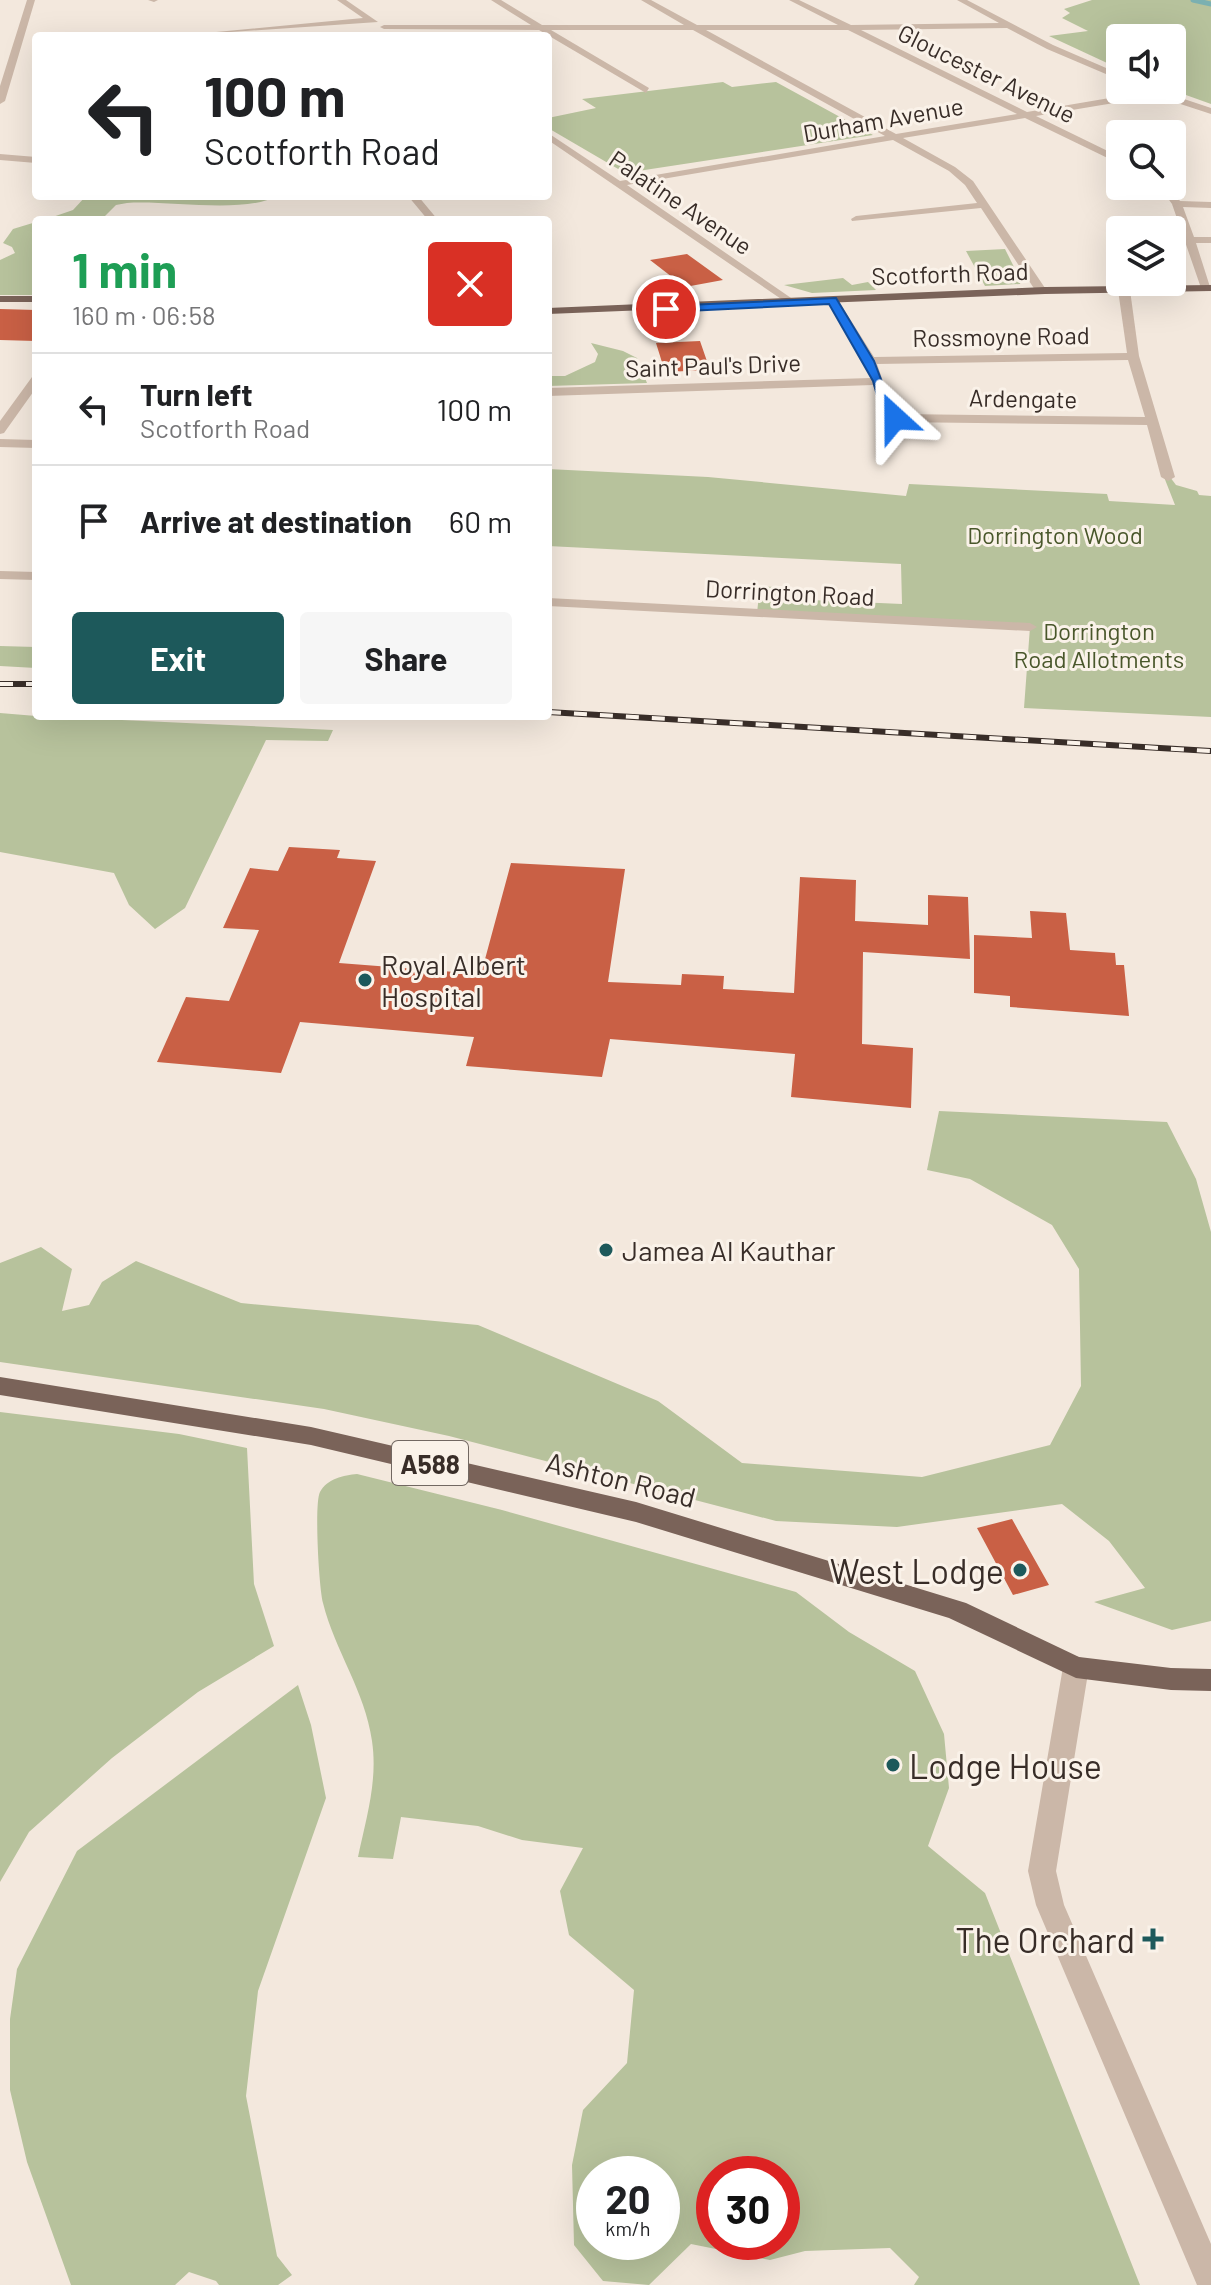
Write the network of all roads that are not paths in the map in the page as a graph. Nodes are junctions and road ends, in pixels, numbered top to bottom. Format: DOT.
graph roads {
  1 [pos="31,0"];
  2 [pos="341,0"];
  3 [pos="495,0"];
  4 [pos="645,0"];
  5 [pos="793,0"];
  6 [pos="986,1"];
  7 [pos="965,2"];
  8 [pos="372,20"];
  9 [pos="1009,25"];
  10 [pos="384,27"];
  11 [pos="542,28"];
  12 [pos="697,28"];
  13 [pos="852,28"];
  14 [pos="226,32"];
  15 [pos="391,32"];
  16 [pos="549,32"];
  17 [pos="552,34"];
  18 [pos="1106,70"];
  19 [pos="646,90"];
  20 [pos="1106,100"];
  21 [pos="0,101"];
  22 [pos="1186,103"];
  23 [pos="1211,111"];
  24 [pos="1024,115"];
  25 [pos="895,137"];
  26 [pos="552,139"];
  27 [pos="1106,154"];
  28 [pos="0,157"];
  29 [pos="22,159"];
  30 [pos="32,160"];
  31 [pos="11,167"];
  32 [pos="618,184"];
  33 [pos="416,200"];
  34 [pos="1174,200"];
  35 [pos="1177,204"];
  36 [pos="985,205"];
  37 [pos="1211,205"];
  38 [pos="430,216"];
  39 [pos="856,219"];
  40 [pos="1189,240"];
  41 [pos="1211,240"];
  42 [pos="1209,288"];
  43 [pos="1186,289"];
  44 [pos="1106,290"];
  45 [pos="1041,291"];
  46 [pos="1125,296"];
  47 [pos="0,299"];
  48 [pos="32,299"];
  49 [pos="832,300"];
  50 [pos="790,302"];
  51 [pos="552,311"];
  52 [pos="1133,356"];
  53 [pos="869,361"];
  54 [pos="879,381"];
  55 [pos="32,386"];
  56 [pos="552,392"];
  57 [pos="1150,421"];
  58 [pos="0,430"];
  59 [pos="0,443"];
  60 [pos="32,444"];
  61 [pos="1168,477"];
  62 [pos="0,575"];
  63 [pos="32,576"];
  64 [pos="552,602"];
  65 [pos="1030,627"];
  66 [pos="0,1386"];
  67 [pos="1076,1667"];
  68 [pos="1211,1680"];
  69 [pos="1211,2281"];
  1 -- 21 [label="street"];
  2 -- 8 [label="street"];
  3 -- 11 [label="street"];
  4 -- 12 [label="street"];
  5 -- 13 [label="street, Gloucester Avenue"];
  6 -- 7 [label="street"];
  7 -- 9 [label="street"];
  8 -- 10 [label="street"];
  8 -- 14 [label="street"];
  9 -- 13 [label="street"];
  9 -- 18 [label="street"];
  10 -- 11 [label="street"];
  10 -- 15 [label="street"];
  11 -- 12 [label="street"];
  11 -- 16 [label="street"];
  12 -- 13 [label="street"];
  12 -- 25 [label="street"];
  13 -- 24 [label="street, Gloucester Avenue"];
  17 -- 19 [label="street"];
  20 -- 24 [label="street, Durham Avenue"];
  22 -- 23 [label="street"];
  24 -- 25 [label="street, Durham Avenue"];
  24 -- 27 [label="street, Gloucester Avenue"];
  25 -- 32 [label="street, Durham Avenue"];
  25 -- 36 [label="street"];
  26 -- 32 [label="street, Palatine Avenue"];
  28 -- 29 [label="street"];
  29 -- 30 [label="street"];
  29 -- 31 [label="street"];
  32 -- 50 [label="street, Palatine Avenue"];
  33 -- 38 [label="street"];
  34 -- 35 [label="street"];
  35 -- 37 [label="street"];
  35 -- 40 [label="street"];
  36 -- 39 [label="street"];
  36 -- 45 [label="street"];
  40 -- 41 [label="street"];
  40 -- 42 [label="street"];
  42 -- 43 [label="main road, Scotforth Road"];
  44 -- 45 [label="main road, Scotforth Road"];
  45 -- 49 [label="main road, Scotforth Road"];
  46 -- 52 [label="street"];
  47 -- 48 [label="main road"];
  49 -- 50 [label="main road, Scotforth Road"];
  49 -- 53 [label="street"];
  50 -- 51 [label="main road, Scotforth Road"];
  52 -- 53 [label="street, Rossmoyne Road"];
  52 -- 57 [label="street"];
  53 -- 54 [label="street"];
  54 -- 56 [label="street, Saint Paul's Drive"];
  54 -- 57 [label="street, Ardengate"];
  55 -- 58 [label="street"];
  57 -- 61 [label="street"];
  59 -- 60 [label="street"];
  62 -- 63 [label="street"];
  64 -- 65 [label="street, Dorrington Road"];
  66 -- 67 [label="main road, Ashton Road / A588"];
  67 -- 68 [label="main road, Ashton Road / A588"];
  67 -- 69 [label="street"];
}
